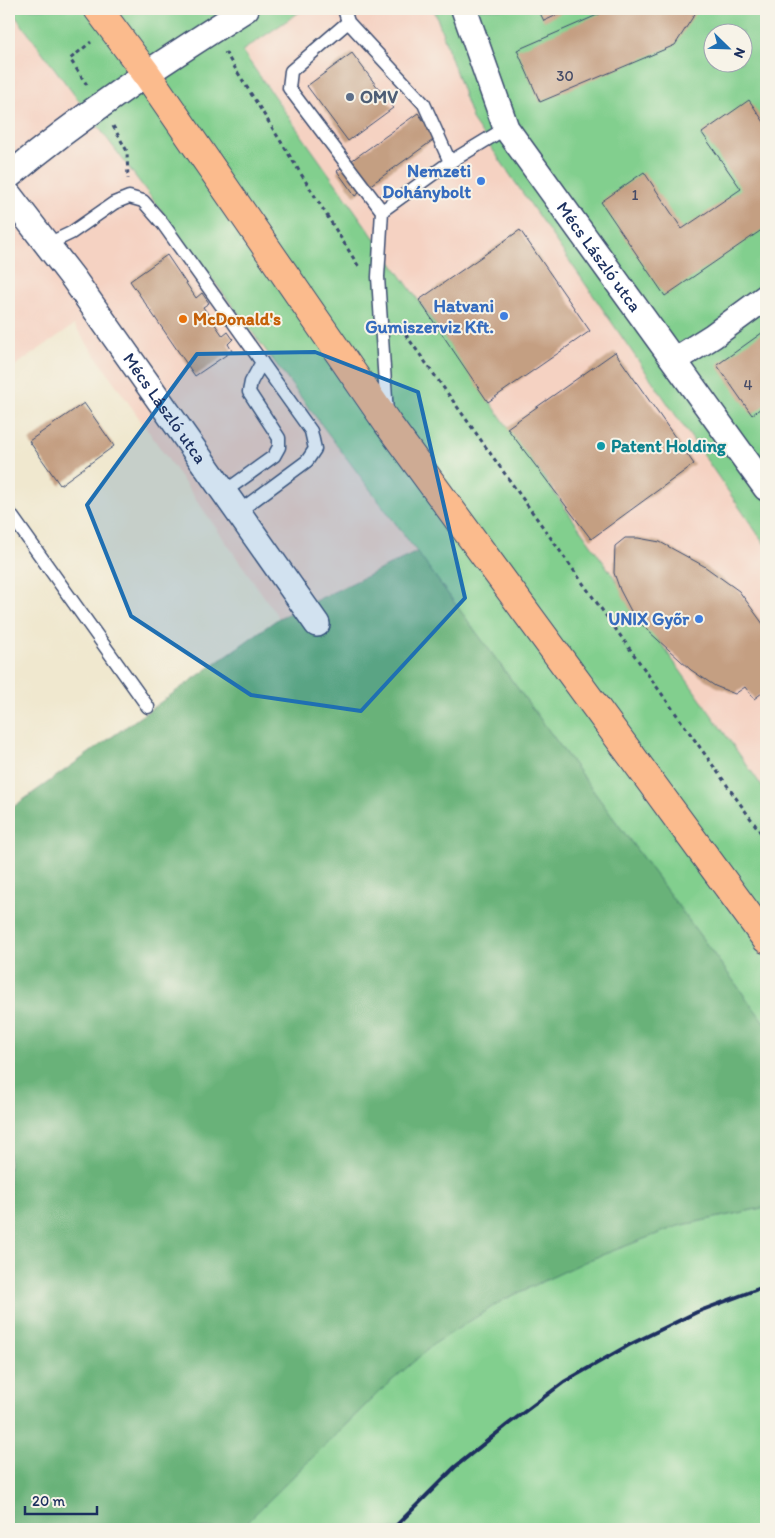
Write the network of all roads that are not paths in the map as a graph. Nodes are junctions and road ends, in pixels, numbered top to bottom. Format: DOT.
graph roads {
  1 [pos="98,9"];
  2 [pos="246,9"];
  3 [pos="344,9"];
  4 [pos="464,9"];
  5 [pos="348,22"];
  6 [pos="146,73"];
  7 [pos="506,128"];
  8 [pos="450,162"];
  9 [pos="9,176"];
  10 [pos="9,195"];
  11 [pos="382,211"];
  12 [pos="48,244"];
  13 [pos="766,298"];
  14 [pos="675,360"];
  15 [pos="262,362"];
  16 [pos="388,424"];
  17 [pos="766,488"];
  18 [pos="224,492"];
  19 [pos="9,512"];
  20 [pos="238,512"];
  21 [pos="317,624"];
  22 [pos="148,708"];
  23 [pos="766,939"];
  1 -- 6 [label="main road"];
  2 -- 6 [label="street"];
  3 -- 5 [label="lane"];
  4 -- 7 [label="street, Mécs László utca"];
  5 -- 8 [label="lane"];
  5 -- 11 [label="lane"];
  6 -- 9 [label="street"];
  6 -- 16 [label="main road"];
  7 -- 8 [label="lane"];
  7 -- 14 [label="street, Mécs László utca"];
  8 -- 11 [label="lane"];
  10 -- 12 [label="street, Mécs László utca"];
  11 -- 16 [label="lane"];
  12 -- 15 [label="lane"];
  12 -- 18 [label="street, Mécs László utca"];
  13 -- 14 [label="street"];
  14 -- 17 [label="street, Mécs László utca"];
  15 -- 18 [label="lane"];
  15 -- 20 [label="lane"];
  16 -- 23 [label="main road"];
  18 -- 20 [label="street, Mécs László utca"];
  19 -- 22 [label="lane"];
  20 -- 21 [label="street, Mécs László utca"];
}
